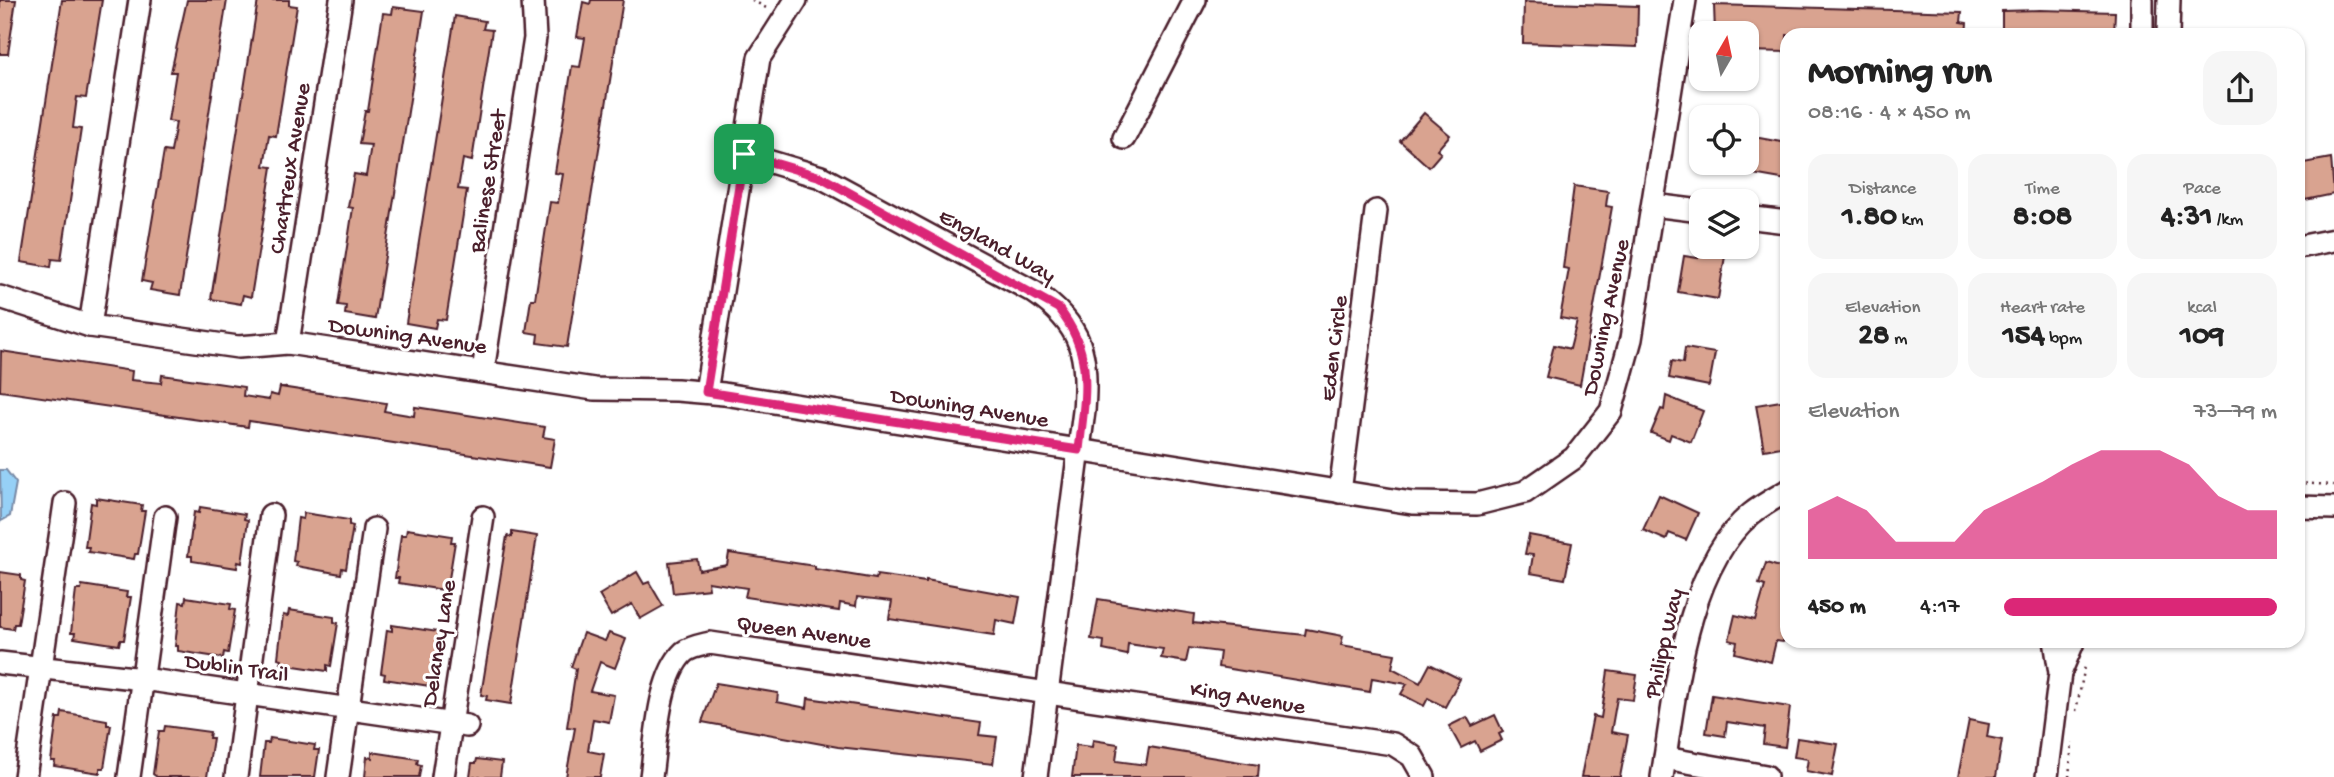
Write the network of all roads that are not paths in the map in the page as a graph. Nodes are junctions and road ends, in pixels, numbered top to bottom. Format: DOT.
graph roads {
  1 [pos="140,0"];
  2 [pos="341,0"];
  3 [pos="533,0"];
  4 [pos="796,0"];
  5 [pos="1195,0"];
  6 [pos="1685,0"];
  7 [pos="2142,0"];
  8 [pos="2169,0"];
  9 [pos="2142,28"];
  10 [pos="2168,28"];
  11 [pos="1125,138"];
  12 [pos="744,154"];
  13 [pos="1653,205"];
  14 [pos="1689,210"];
  15 [pos="1376,211"];
  16 [pos="1759,219"];
  17 [pos="1780,221"];
  18 [pos="2334,240"];
  19 [pos="2305,246"];
  20 [pos="0,297"];
  21 [pos="90,326"];
  22 [pos="288,343"];
  23 [pos="483,371"];
  24 [pos="706,392"];
  25 [pos="1079,450"];
  26 [pos="1340,492"];
  27 [pos="1780,496"];
  28 [pos="65,503"];
  29 [pos="2305,508"];
  30 [pos="2334,508"];
  31 [pos="271,515"];
  32 [pos="165,517"];
  33 [pos="483,517"];
  34 [pos="374,528"];
  35 [pos="2056,648"];
  36 [pos="2079,648"];
  37 [pos="0,663"];
  38 [pos="42,669"];
  39 [pos="2060,673"];
  40 [pos="143,680"];
  41 [pos="1049,692"];
  42 [pos="247,694"];
  43 [pos="350,709"];
  44 [pos="459,724"];
  45 [pos="1663,768"];
  46 [pos="1766,776"];
  47 [pos="25,777"];
  48 [pos="129,777"];
  49 [pos="236,777"];
  50 [pos="338,777"];
  51 [pos="443,777"];
  52 [pos="651,777"];
  53 [pos="1036,777"];
  54 [pos="1424,777"];
  55 [pos="2046,777"];
  1 -- 21 [label="street"];
  2 -- 22 [label="street, Chartreux Avenue"];
  3 -- 23 [label="street, Balinese Street"];
  4 -- 12 [label="street"];
  5 -- 11 [label="street"];
  6 -- 13 [label="street, Downing Avenue"];
  7 -- 9 [label="street"];
  8 -- 10 [label="street"];
  12 -- 24 [label="street"];
  12 -- 25 [label="street, England Way"];
  13 -- 14 [label="street"];
  13 -- 26 [label="street, Downing Avenue"];
  15 -- 26 [label="street, Eden Circle"];
  16 -- 17 [label="street"];
  18 -- 19 [label="street"];
  20 -- 21 [label="street, Downing Avenue"];
  21 -- 22 [label="street, Downing Avenue"];
  22 -- 23 [label="street, Downing Avenue"];
  23 -- 24 [label="street, Downing Avenue"];
  24 -- 25 [label="street, Downing Avenue"];
  25 -- 26 [label="street, Downing Avenue"];
  25 -- 41 [label="street, England Way"];
  27 -- 45 [label="street, Philipp Way"];
  28 -- 38 [label="street"];
  29 -- 30 [label="street"];
  31 -- 42 [label="street"];
  32 -- 40 [label="street"];
  33 -- 44 [label="street, Delaney Lane"];
  34 -- 43 [label="street"];
  35 -- 39 [label="street"];
  36 -- 39 [label="street"];
  37 -- 38 [label="street, Dublin Trail"];
  38 -- 40 [label="street, Dublin Trail"];
  38 -- 47 [label="street"];
  39 -- 55 [label="street"];
  40 -- 42 [label="street, Dublin Trail"];
  40 -- 48 [label="street"];
  41 -- 52 [label="street, Queen Avenue"];
  41 -- 53 [label="street, England Way"];
  41 -- 54 [label="street, King Avenue"];
  42 -- 43 [label="street, Dublin Trail"];
  42 -- 49 [label="street"];
  43 -- 44 [label="street, Dublin Trail"];
  43 -- 50 [label="street"];
  44 -- 51 [label="street, Delaney Lane"];
  45 -- 46 [label="street, Philipp Way"];
}
